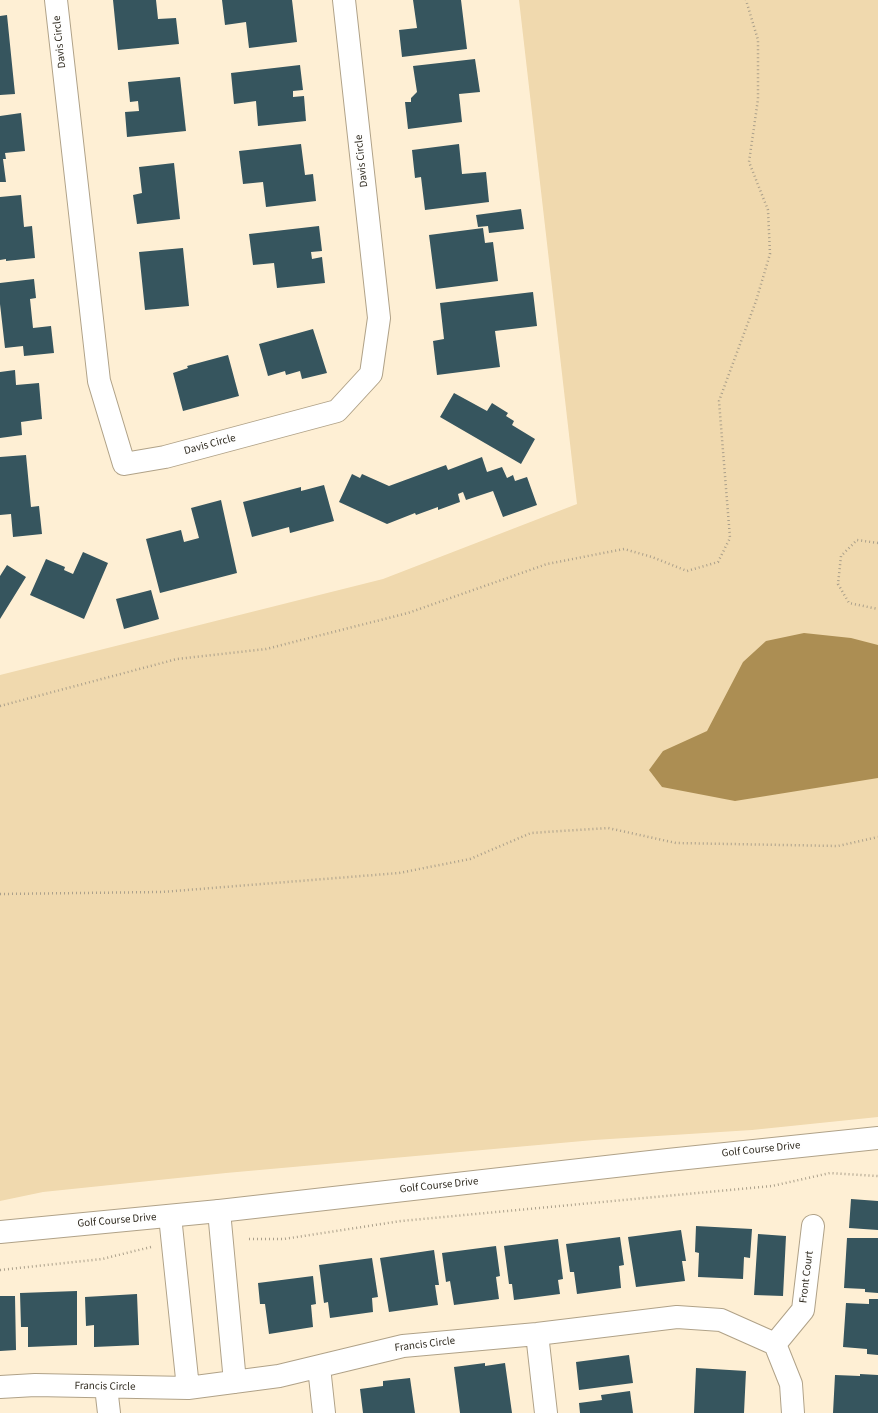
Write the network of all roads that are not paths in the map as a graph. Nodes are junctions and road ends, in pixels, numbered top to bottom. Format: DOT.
graph roads {
  1 [pos="56,0"];
  2 [pos="344,0"];
  3 [pos="878,1138"];
  4 [pos="218,1211"];
  5 [pos="170,1216"];
  6 [pos="813,1226"];
  7 [pos="0,1232"];
  8 [pos="537,1334"];
  9 [pos="775,1344"];
  10 [pos="319,1367"];
  11 [pos="235,1382"];
  12 [pos="0,1387"];
  13 [pos="106,1387"];
  14 [pos="188,1388"];
  15 [pos="109,1413"];
  16 [pos="324,1413"];
  17 [pos="546,1413"];
  18 [pos="793,1413"];
  1 -- 2 [label="street, Davis Circle"];
  3 -- 4 [label="street, Golf Course Drive"];
  4 -- 5 [label="street, Golf Course Drive"];
  4 -- 11 [label="street"];
  5 -- 7 [label="street, Golf Course Drive"];
  5 -- 14 [label="street"];
  6 -- 9 [label="street, Front Court"];
  8 -- 9 [label="street, Francis Circle"];
  8 -- 10 [label="street, Francis Circle"];
  8 -- 17 [label="street"];
  9 -- 18 [label="street"];
  10 -- 11 [label="street, Francis Circle"];
  10 -- 16 [label="street"];
  11 -- 14 [label="street, Francis Circle"];
  12 -- 13 [label="street, Francis Circle"];
  13 -- 14 [label="street, Francis Circle"];
  13 -- 15 [label="street"];
}
